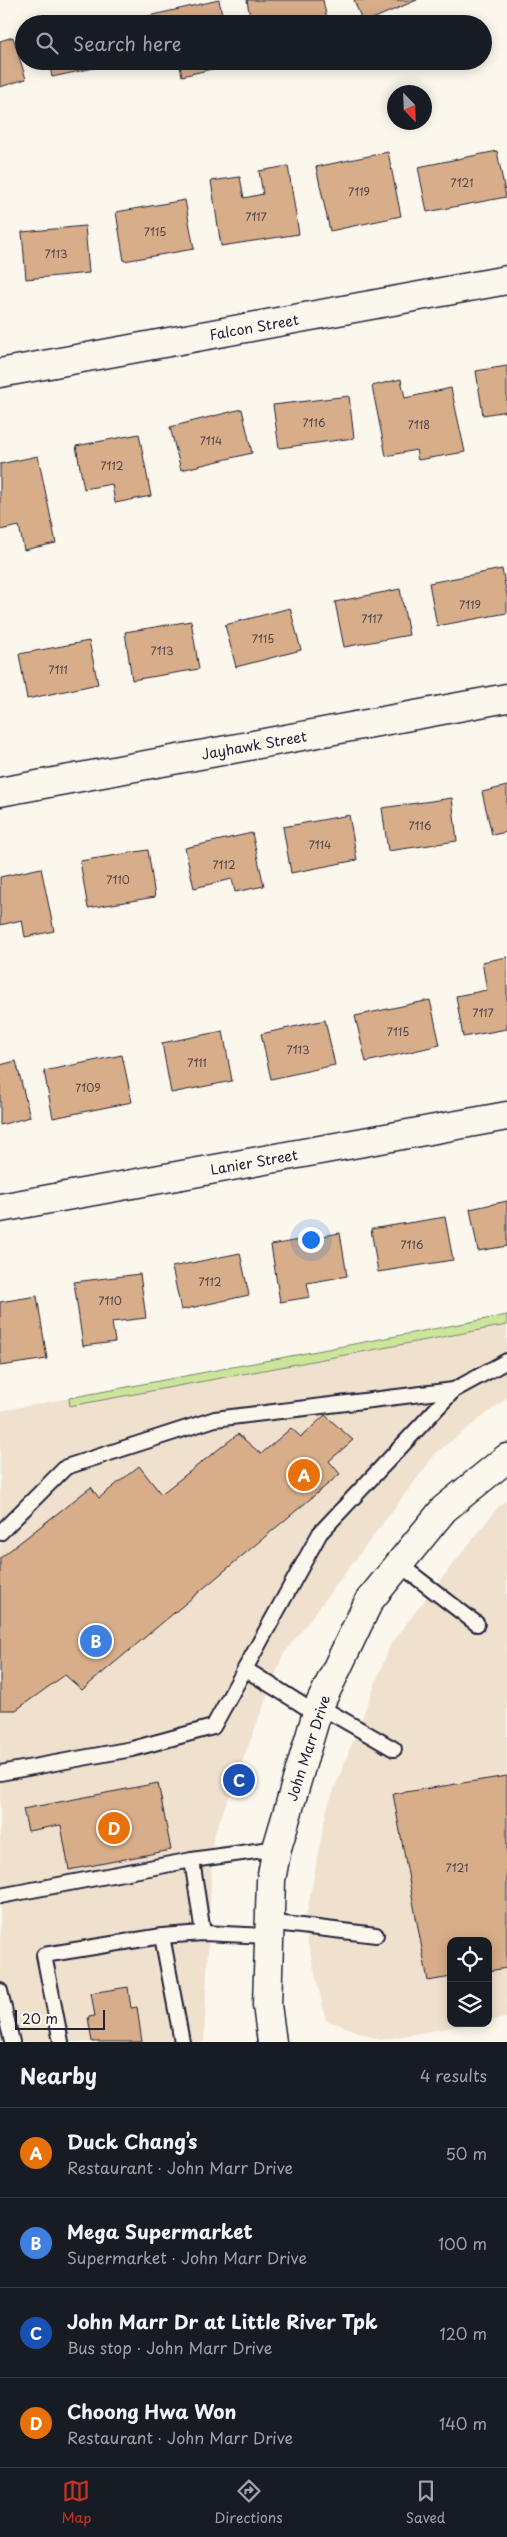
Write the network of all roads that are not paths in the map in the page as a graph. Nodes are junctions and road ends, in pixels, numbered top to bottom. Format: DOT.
graph roads {
  1 [pos="507,280"];
  2 [pos="0,373"];
  3 [pos="507,698"];
  4 [pos="0,792"];
  5 [pos="507,1116"];
  6 [pos="0,1208"];
  7 [pos="507,1361"];
  8 [pos="454,1390"];
  9 [pos="507,1458"];
  10 [pos="0,1533"];
  11 [pos="399,1564"];
  12 [pos="478,1624"];
  13 [pos="245,1668"];
  14 [pos="318,1710"];
  15 [pos="394,1749"];
  16 [pos="0,1773"];
  17 [pos="277,1848"];
  18 [pos="192,1860"];
  19 [pos="0,1896"];
  20 [pos="268,1929"];
  21 [pos="203,1933"];
  22 [pos="376,1935"];
  23 [pos="162,1936"];
  24 [pos="0,1990"];
  25 [pos="12,2042"];
  26 [pos="61,2042"];
  27 [pos="182,2042"];
  28 [pos="272,2042"];
  1 -- 2 [label="street, Falcon Street"];
  3 -- 4 [label="street, Jayhawk Street"];
  5 -- 6 [label="street, Lanier Street"];
  7 -- 8 [label="lane"];
  8 -- 10 [label="lane"];
  8 -- 13 [label="lane"];
  9 -- 11 [label="street, John Marr Drive"];
  11 -- 12 [label="lane"];
  11 -- 14 [label="street, John Marr Drive"];
  13 -- 14 [label="lane"];
  13 -- 16 [label="lane"];
  14 -- 15 [label="lane"];
  14 -- 17 [label="street, John Marr Drive"];
  17 -- 18 [label="lane"];
  17 -- 20 [label="street, John Marr Drive"];
  18 -- 19 [label="lane"];
  18 -- 21 [label="lane"];
  20 -- 21 [label="lane"];
  20 -- 22 [label="lane"];
  20 -- 28 [label="street, John Marr Drive"];
  21 -- 23 [label="lane"];
  23 -- 26 [label="lane"];
  23 -- 27 [label="lane"];
  24 -- 25 [label="lane"];
}
